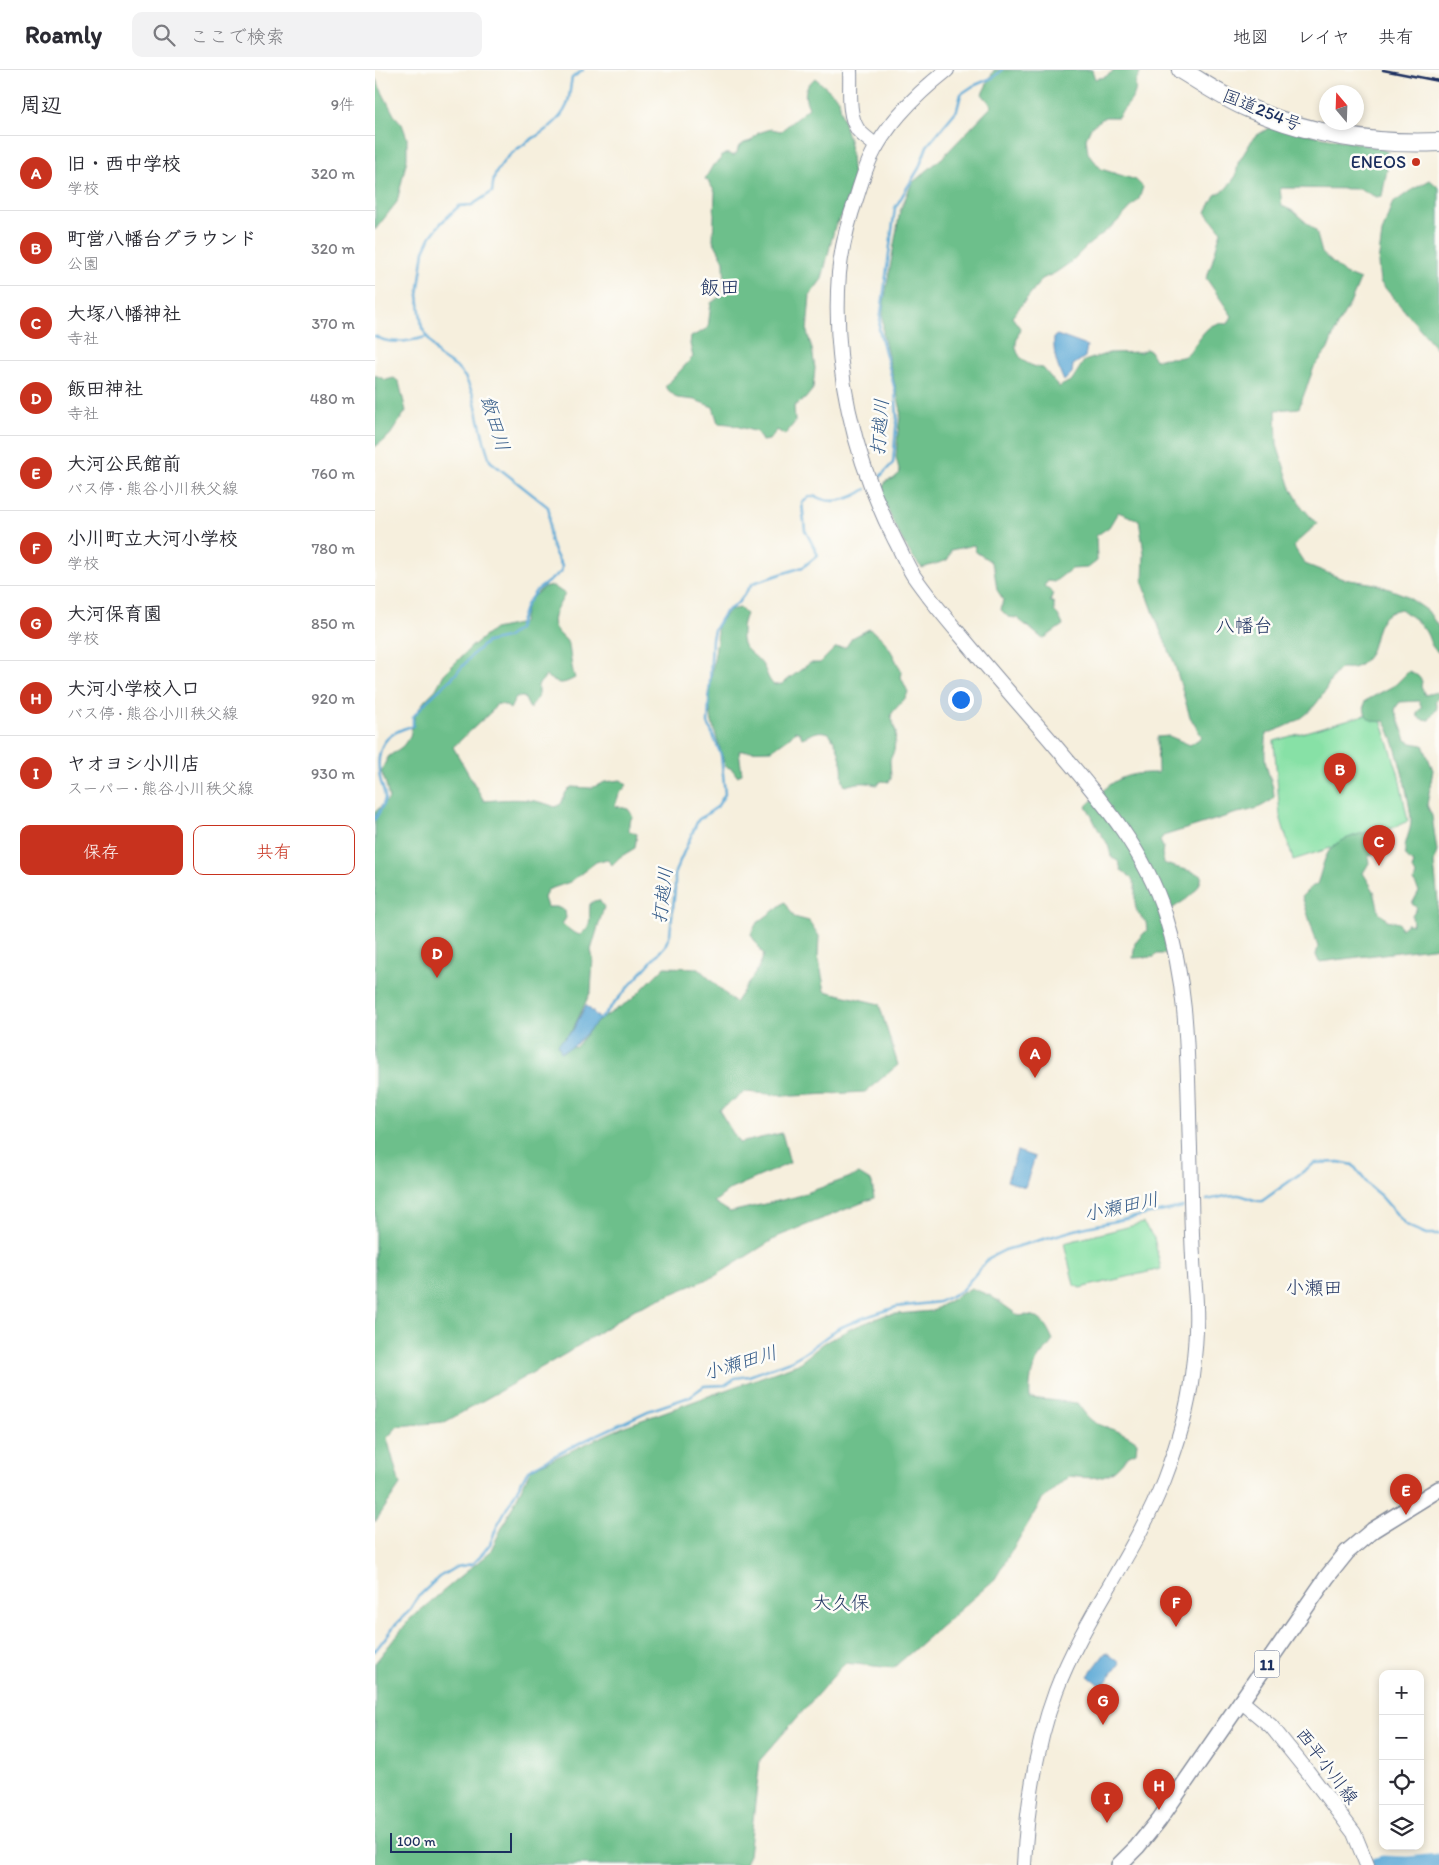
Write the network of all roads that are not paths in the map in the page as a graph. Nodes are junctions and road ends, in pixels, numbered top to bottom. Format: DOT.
graph roads {
  1 [pos="850,70"];
  2 [pos="947,70"];
  3 [pos="1181,70"];
  4 [pos="1439,142"];
  5 [pos="877,146"];
  6 [pos="1439,1488"];
  7 [pos="1241,1701"];
  8 [pos="1024,1865"];
  9 [pos="1119,1865"];
  10 [pos="1367,1865"];
  1 -- 5 [label="street"];
  2 -- 5 [label="street"];
  3 -- 4 [label="highway, 国道254号"];
  5 -- 8 [label="street"];
  6 -- 7 [label="main road, 11"];
  7 -- 9 [label="main road, 11"];
  7 -- 10 [label="street, 西平小川線"];
}
